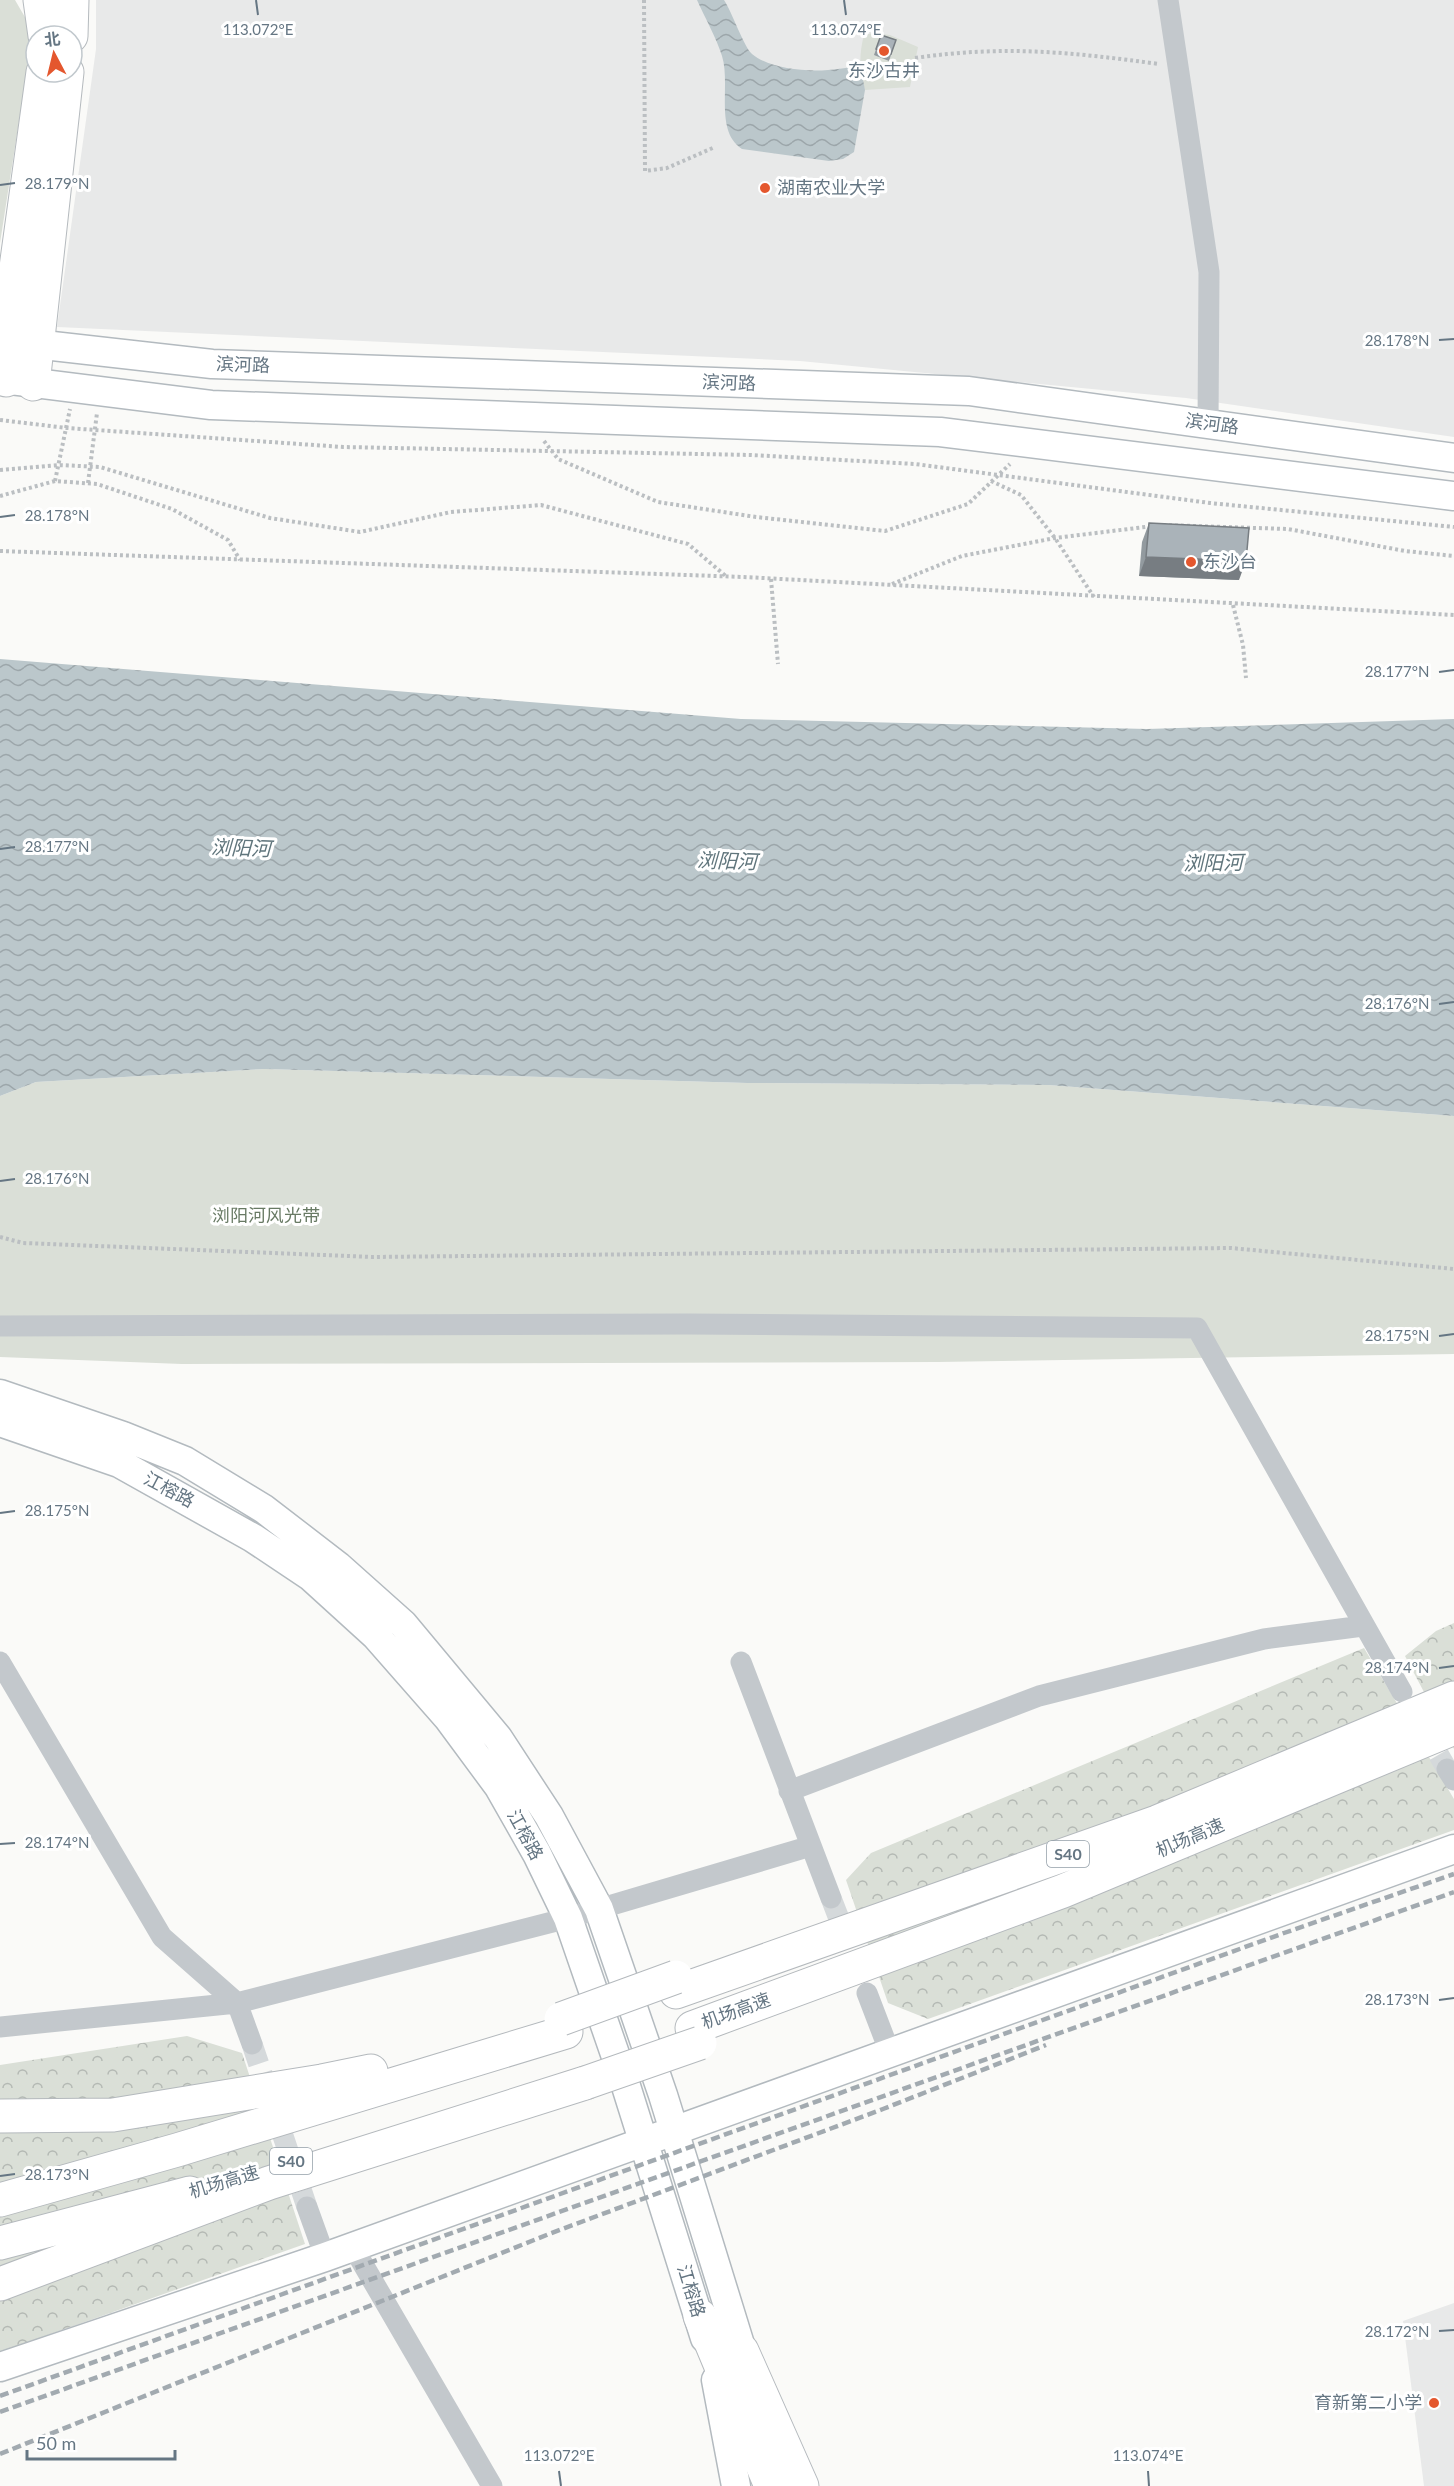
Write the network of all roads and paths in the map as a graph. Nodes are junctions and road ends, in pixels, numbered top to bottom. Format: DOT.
graph roads {
  1 [pos="40,0"];
  2 [pos="72,0"];
  3 [pos="644,0"];
  4 [pos="1168,0"];
  5 [pos="43,24"];
  6 [pos="71,24"];
  7 [pos="915,58"];
  8 [pos="1178,67"];
  9 [pos="42,84"];
  10 [pos="65,84"];
  11 [pos="715,147"];
  12 [pos="14,341"];
  13 [pos="13,381"];
  14 [pos="87,390"];
  15 [pos="525,416"];
  16 [pos="0,420"];
  17 [pos="1208,424"];
  18 [pos="67,428"];
  19 [pos="95,429"];
  20 [pos="1032,442"];
  21 [pos="553,452"];
  22 [pos="1454,458"];
  23 [pos="60,465"];
  24 [pos="92,466"];
  25 [pos="0,470"];
  26 [pos="997,476"];
  27 [pos="992,481"];
  28 [pos="55,482"];
  29 [pos="88,483"];
  30 [pos="1454,495"];
  31 [pos="0,496"];
  32 [pos="1454,527"];
  33 [pos="1055,538"];
  34 [pos="0,551"];
  35 [pos="1454,556"];
  36 [pos="240,560"];
  37 [pos="728,577"];
  38 [pos="771,579"];
  39 [pos="890,585"];
  40 [pos="1094,597"];
  41 [pos="1233,605"];
  42 [pos="1454,615"];
  43 [pos="778,664"];
  44 [pos="1246,678"];
  45 [pos="0,1237"];
  46 [pos="1454,1269"];
  47 [pos="0,1326"];
  48 [pos="0,1394"];
  49 [pos="0,1422"];
  50 [pos="1364,1626"];
  51 [pos="0,1662"];
  52 [pos="741,1662"];
  53 [pos="1402,1692"];
  54 [pos="1454,1698"];
  55 [pos="1454,1728"];
  56 [pos="789,1791"];
  57 [pos="811,1846"];
  58 [pos="1454,1849"];
  59 [pos="831,1898"];
  60 [pos="599,1909"];
  61 [pos="568,1918"];
  62 [pos="867,1993"];
  63 [pos="237,2003"];
  64 [pos="564,2026"];
  65 [pos="0,2027"];
  66 [pos="252,2044"];
  67 [pos="890,2053"];
  68 [pos="581,2073"];
  69 [pos="0,2116"];
  70 [pos="674,2131"];
  71 [pos="644,2142"];
  72 [pos="0,2200"];
  73 [pos="307,2206"];
  74 [pos="0,2243"];
  75 [pos="353,2247"];
  76 [pos="325,2258"];
  77 [pos="0,2284"];
  78 [pos="699,2316"];
  79 [pos="742,2351"];
  80 [pos="0,2367"];
  81 [pos="492,2486"];
  82 [pos="736,2486"];
  83 [pos="771,2486"];
  84 [pos="802,2486"];
  1 -- 5 [label="main road"];
  2 -- 6 [label="main road"];
  3 -- 11 [label="path"];
  4 -- 8 [label="street"];
  7 -- 8 [label="path"];
  8 -- 17 [label="street"];
  9 -- 12 [label="main road"];
  10 -- 12 [label="main road"];
  12 -- 13 [label="main road"];
  12 -- 17 [label="main road, 滨河路"];
  13 -- 14 [label="main road"];
  14 -- 15 [label="main road"];
  14 -- 18 [label="path"];
  14 -- 19 [label="path"];
  15 -- 20 [label="main road"];
  15 -- 21 [label="path"];
  16 -- 18 [label="path"];
  17 -- 22 [label="main road, 滨河路"];
  18 -- 19 [label="path"];
  18 -- 23 [label="path"];
  19 -- 21 [label="path"];
  19 -- 24 [label="path"];
  20 -- 26 [label="path"];
  20 -- 30 [label="main road"];
  21 -- 26 [label="path"];
  21 -- 27 [label="path"];
  23 -- 24 [label="path"];
  23 -- 25 [label="path"];
  23 -- 28 [label="path"];
  24 -- 29 [label="path"];
  24 -- 37 [label="path"];
  26 -- 27 [label="path"];
  26 -- 32 [label="path"];
  27 -- 33 [label="path"];
  28 -- 29 [label="path"];
  28 -- 31 [label="path"];
  29 -- 36 [label="path"];
  33 -- 35 [label="path"];
  33 -- 39 [label="path"];
  33 -- 40 [label="path"];
  34 -- 36 [label="path"];
  36 -- 37 [label="path"];
  37 -- 38 [label="path"];
  38 -- 39 [label="path"];
  38 -- 43 [label="path"];
  39 -- 40 [label="path"];
  40 -- 41 [label="path"];
  41 -- 42 [label="path"];
  41 -- 44 [label="path"];
  45 -- 46 [label="path"];
  47 -- 50 [label="street"];
  48 -- 60 [label="main road, 江榕路"];
  49 -- 61 [label="main road, 江榕路"];
  50 -- 53 [label="street"];
  50 -- 56 [label="street"];
  51 -- 63 [label="street"];
  52 -- 56 [label="street"];
  54 -- 64 [label="main road, 机场高速 / S40"];
  55 -- 68 [label="main road, 机场高速 / S40"];
  56 -- 57 [label="street"];
  57 -- 59 [label="street"];
  57 -- 60 [label="street"];
  58 -- 67 [label="main road"];
  60 -- 61 [label="street"];
  60 -- 70 [label="main road, 江榕路"];
  61 -- 63 [label="street"];
  61 -- 71 [label="main road, 江榕路"];
  62 -- 67 [label="street"];
  63 -- 65 [label="street"];
  63 -- 66 [label="street"];
  64 -- 69 [label="main road"];
  64 -- 72 [label="main road, 机场高速 / S40"];
  67 -- 70 [label="main road"];
  68 -- 74 [label="main road, 机场高速 / S40"];
  68 -- 77 [label="main road"];
  70 -- 71 [label="main road"];
  70 -- 79 [label="main road, 江榕路"];
  71 -- 75 [label="main road"];
  71 -- 78 [label="main road, 江榕路"];
  73 -- 76 [label="street"];
  75 -- 76 [label="main road"];
  75 -- 81 [label="street"];
  76 -- 80 [label="main road"];
  78 -- 82 [label="main road, 江榕路"];
  78 -- 83 [label="main road"];
  79 -- 84 [label="main road"];
}
